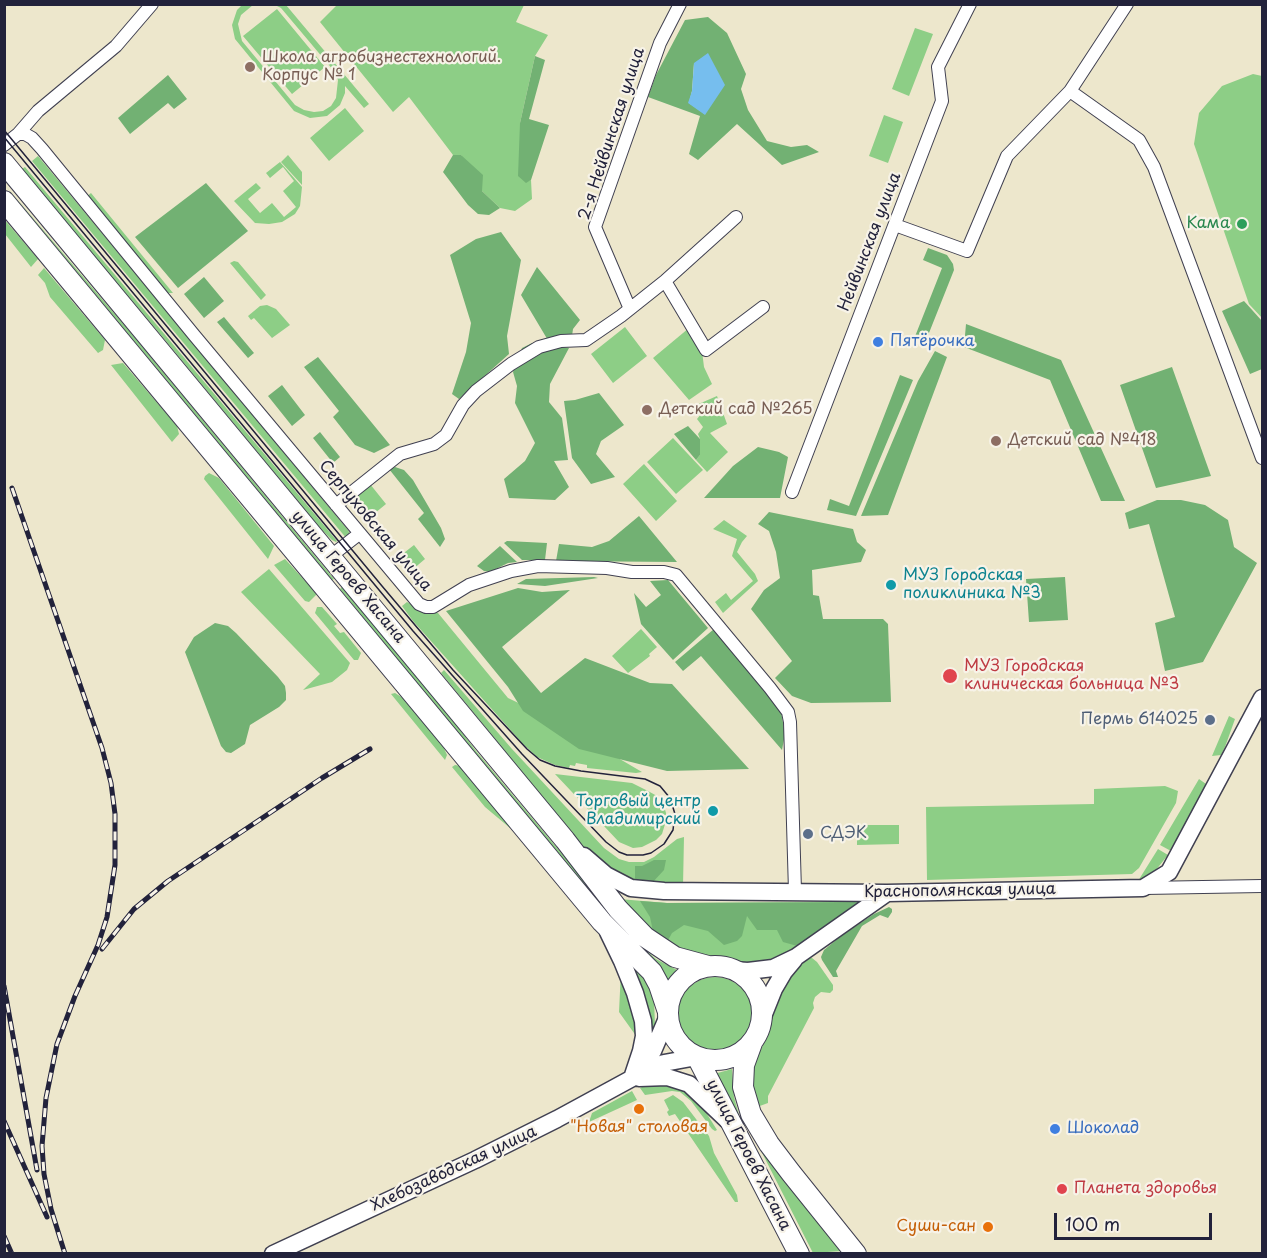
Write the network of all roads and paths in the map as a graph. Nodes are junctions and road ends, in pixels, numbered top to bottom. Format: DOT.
graph roads {
  1 [pos="152,4"];
  2 [pos="680,4"];
  3 [pos="970,4"];
  4 [pos="1127,4"];
  5 [pos="1070,91"];
  6 [pos="18,134"];
  7 [pos="4,145"];
  8 [pos="4,163"];
  9 [pos="4,201"];
  10 [pos="736,217"];
  11 [pos="895,225"];
  12 [pos="665,281"];
  13 [pos="763,307"];
  14 [pos="630,309"];
  15 [pos="1263,458"];
  16 [pos="792,492"];
  17 [pos="336,505"];
  18 [pos="359,534"];
  19 [pos="331,556"];
  20 [pos="1263,698"];
  21 [pos="566,840"];
  22 [pos="1169,872"];
  23 [pos="1263,886"];
  24 [pos="1143,888"];
  25 [pos="1177,888"];
  26 [pos="795,891"];
  27 [pos="887,893"];
  28 [pos="602,922"];
  29 [pos="796,957"];
  30 [pos="708,966"];
  31 [pos="734,970"];
  32 [pos="667,1012"];
  33 [pos="762,1019"];
  34 [pos="752,1043"];
  35 [pos="697,1057"];
  36 [pos="632,1078"];
  37 [pos="732,1124"];
  38 [pos="273,1254"];
  39 [pos="800,1254"];
  40 [pos="856,1254"];
  1 -- 6 [label="street"];
  2 -- 14 [label="street, 2-я Нейвинская улица"];
  3 -- 11 [label="street, Нейвинская улица"];
  4 -- 5 [label="street"];
  5 -- 11 [label="street"];
  5 -- 15 [label="street"];
  6 -- 7 [label="street"];
  6 -- 17 [label="street, Серпуховская улица"];
  8 -- 19 [label="main road, улица Героев Хасана"];
  9 -- 28 [label="main road, улица Героев Хасана"];
  10 -- 12 [label="street"];
  11 -- 16 [label="street, Нейвинская улица"];
  12 -- 13 [label="street"];
  12 -- 14 [label="street"];
  14 -- 17 [label="street"];
  17 -- 18 [label="street, Серпуховская улица"];
  18 -- 19 [label="street"];
  18 -- 26 [label="street, Серпуховская улица"];
  19 -- 21 [label="main road, улица Героев Хасана"];
  20 -- 22 [label="main road"];
  21 -- 26 [label="main road, Краснополянская улица"];
  21 -- 30 [label="main road, улица Героев Хасана"];
  22 -- 24 [label="main road"];
  22 -- 25 [label="street"];
  23 -- 25 [label="street"];
  24 -- 25 [label="street"];
  24 -- 27 [label="main road, Краснополянская улица"];
  26 -- 27 [label="main road, Краснополянская улица"];
  27 -- 29 [label="main road"];
  28 -- 32 [label="main road, улица Героев Хасана"];
  28 -- 36 [label="main road"];
  29 -- 31 [label="main road"];
  29 -- 33 [label="main road"];
  30 -- 31 [label="main road"];
  30 -- 32 [label="main road"];
  31 -- 33 [label="main road"];
  32 -- 35 [label="main road"];
  32 -- 36 [label="main road"];
  33 -- 34 [label="main road"];
  34 -- 35 [label="main road"];
  34 -- 40 [label="main road, улица Героев Хасана"];
  35 -- 36 [label="main road, Хлебозаводская улица"];
  35 -- 37 [label="main road, улица Героев Хасана"];
  36 -- 37 [label="main road"];
  36 -- 38 [label="main road, Хлебозаводская улица"];
  37 -- 39 [label="main road, улица Героев Хасана"];
}
